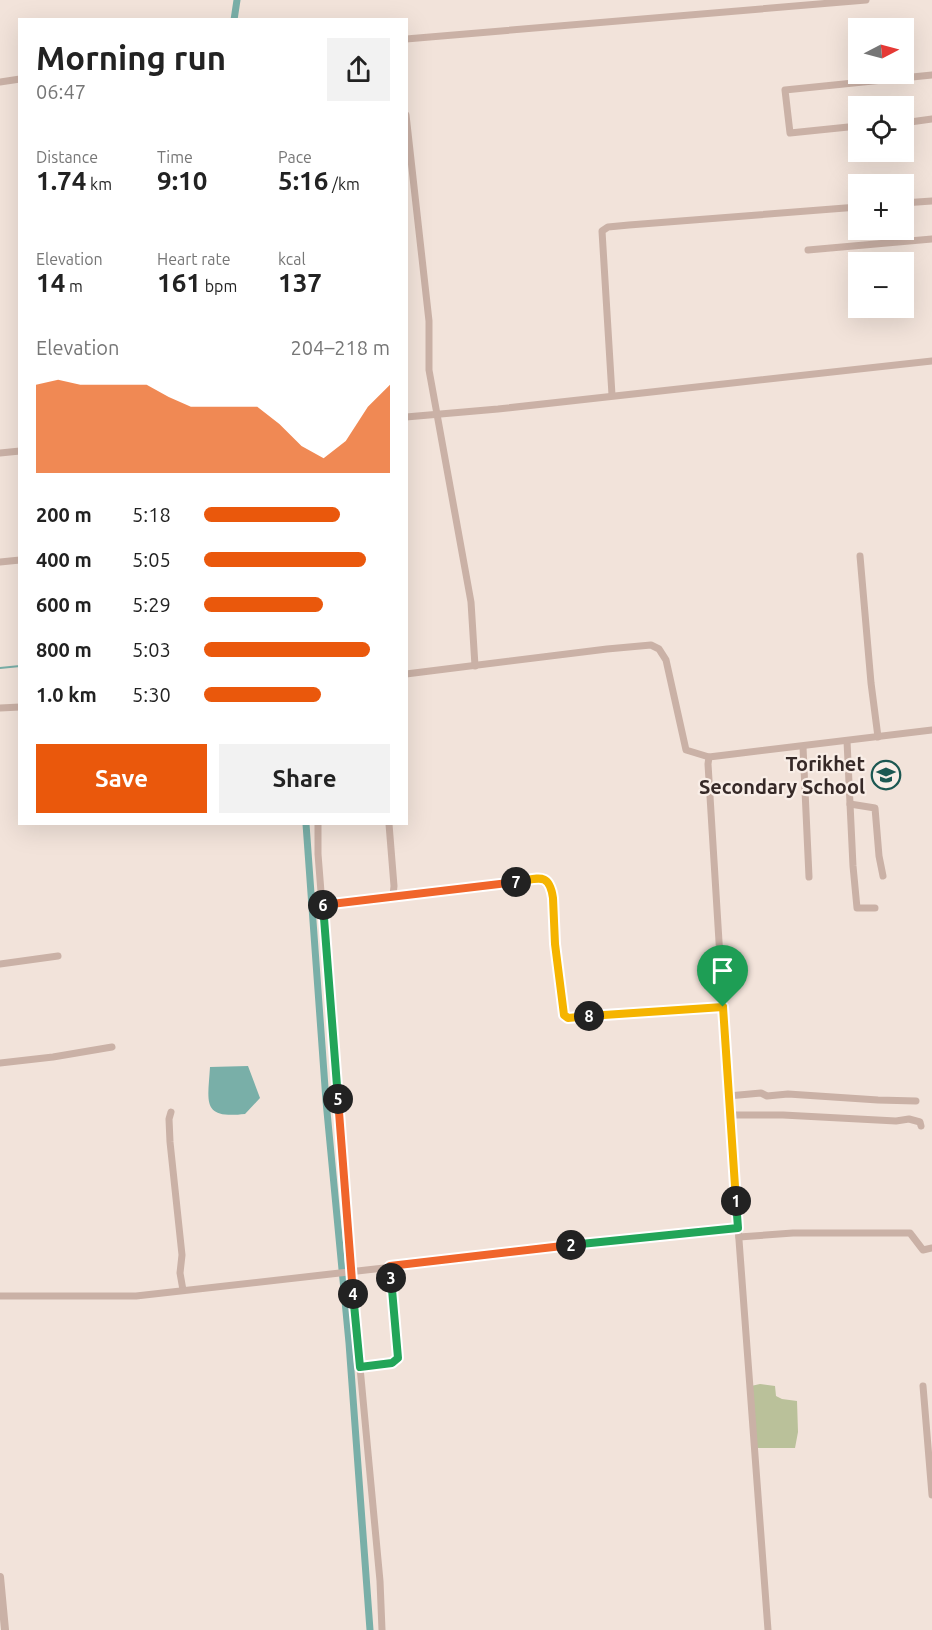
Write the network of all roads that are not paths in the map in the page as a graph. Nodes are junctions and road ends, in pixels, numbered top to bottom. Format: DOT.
graph roads {
  1 [pos="866,0"];
  2 [pos="408,39"];
  3 [pos="932,75"];
  4 [pos="18,79"];
  5 [pos="0,82"];
  6 [pos="932,119"];
  7 [pos="914,121"];
  8 [pos="848,127"];
  9 [pos="408,133"];
  10 [pos="932,201"];
  11 [pos="914,202"];
  12 [pos="848,208"];
  13 [pos="932,239"];
  14 [pos="808,250"];
  15 [pos="932,361"];
  16 [pos="612,395"];
  17 [pos="437,414"];
  18 [pos="408,417"];
  19 [pos="18,451"];
  20 [pos="0,453"];
  21 [pos="860,556"];
  22 [pos="18,560"];
  23 [pos="0,562"];
  24 [pos="475,666"];
  25 [pos="408,674"];
  26 [pos="18,707"];
  27 [pos="0,708"];
  28 [pos="932,730"];
  29 [pos="878,737"];
  30 [pos="847,741"];
  31 [pos="803,747"];
  32 [pos="710,757"];
  33 [pos="850,804"];
  34 [pos="318,825"];
  35 [pos="389,825"];
  36 [pos="883,876"];
  37 [pos="808,878"];
  38 [pos="393,896"];
  39 [pos="322,906"];
  40 [pos="875,908"];
  41 [pos="58,956"];
  42 [pos="0,964"];
  43 [pos="723,1007"];
  44 [pos="112,1047"];
  45 [pos="0,1063"];
  46 [pos="728,1096"];
  47 [pos="916,1101"];
  48 [pos="171,1112"];
  49 [pos="729,1115"];
  50 [pos="921,1126"];
  51 [pos="738,1228"];
  52 [pos="739,1237"];
  53 [pos="932,1248"];
  54 [pos="390,1266"];
  55 [pos="351,1271"];
  56 [pos="183,1290"];
  57 [pos="0,1296"];
  58 [pos="360,1367"];
  59 [pos="923,1386"];
  60 [pos="932,1495"];
  61 [pos="0,1577"];
  62 [pos="5,1630"];
  63 [pos="382,1630"];
  64 [pos="768,1630"];
  1 -- 2 [label="street"];
  3 -- 8 [label="street"];
  4 -- 5 [label="street"];
  6 -- 7 [label="street"];
  9 -- 17 [label="street"];
  10 -- 11 [label="street"];
  12 -- 16 [label="street"];
  13 -- 14 [label="street"];
  15 -- 16 [label="street"];
  16 -- 17 [label="street"];
  17 -- 18 [label="street"];
  17 -- 24 [label="street"];
  19 -- 20 [label="street"];
  21 -- 29 [label="street"];
  22 -- 23 [label="street"];
  24 -- 25 [label="street"];
  24 -- 32 [label="street"];
  26 -- 27 [label="street"];
  28 -- 29 [label="street"];
  29 -- 30 [label="street"];
  30 -- 31 [label="street"];
  30 -- 33 [label="street"];
  31 -- 32 [label="street"];
  31 -- 37 [label="street"];
  32 -- 43 [label="street"];
  33 -- 36 [label="street"];
  33 -- 40 [label="street"];
  34 -- 39 [label="street"];
  35 -- 38 [label="street"];
  38 -- 39 [label="street"];
  38 -- 43 [label="street"];
  39 -- 55 [label="street"];
  41 -- 42 [label="street"];
  43 -- 46 [label="street"];
  44 -- 45 [label="street"];
  46 -- 47 [label="street"];
  46 -- 49 [label="street"];
  48 -- 56 [label="street"];
  49 -- 50 [label="street"];
  49 -- 51 [label="street"];
  51 -- 52 [label="street"];
  51 -- 54 [label="street"];
  52 -- 53 [label="street"];
  52 -- 64 [label="street"];
  54 -- 55 [label="street"];
  54 -- 58 [label="street"];
  55 -- 56 [label="street"];
  55 -- 58 [label="street"];
  56 -- 57 [label="street"];
  58 -- 63 [label="street"];
  59 -- 60 [label="street"];
  61 -- 62 [label="street"];
}
